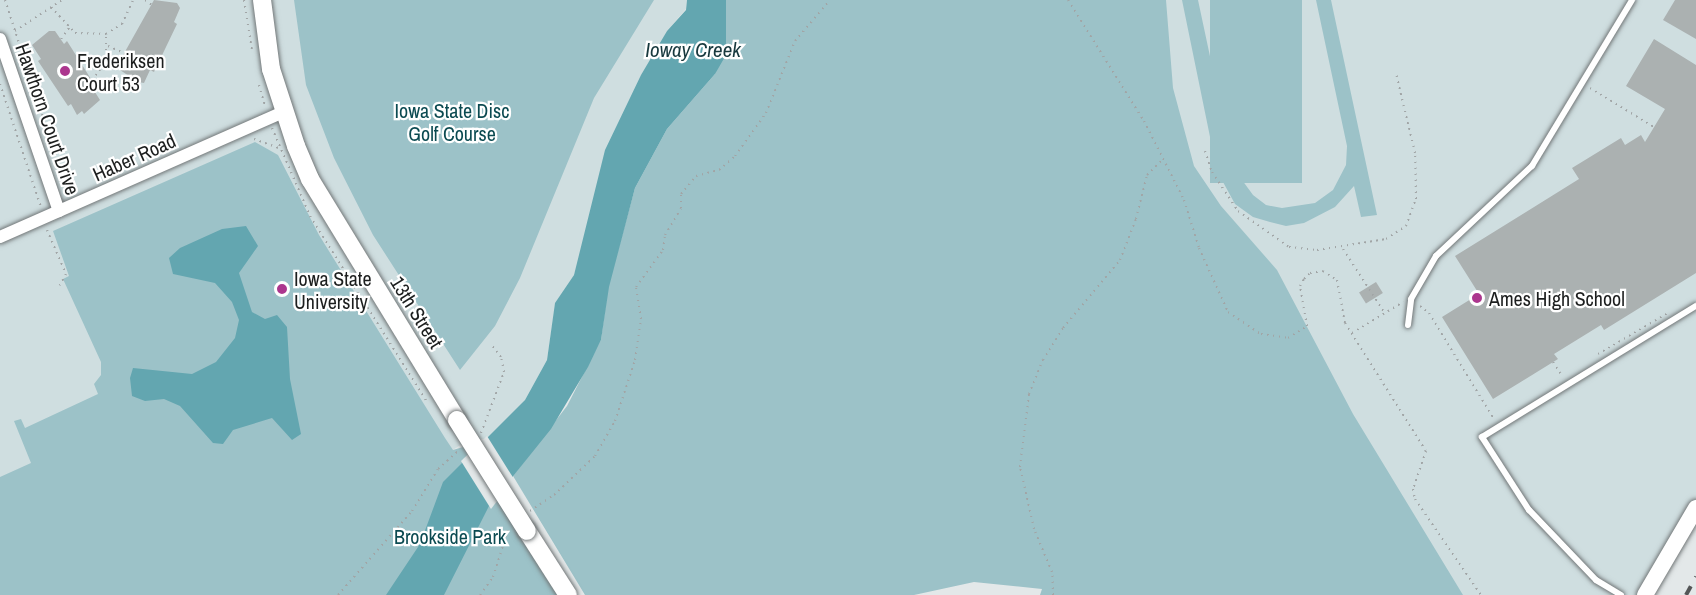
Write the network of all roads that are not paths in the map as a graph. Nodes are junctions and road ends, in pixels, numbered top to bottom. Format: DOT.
graph roads {
  1 [pos="262,0"];
  2 [pos="1632,0"];
  3 [pos="0,39"];
  4 [pos="284,112"];
  5 [pos="59,211"];
  6 [pos="0,237"];
  7 [pos="1696,306"];
  8 [pos="1408,325"];
  9 [pos="1696,508"];
  10 [pos="568,595"];
  11 [pos="1621,595"];
  12 [pos="1645,595"];
  1 -- 4 [label="main road, 13th Street"];
  2 -- 8 [label="lane"];
  3 -- 5 [label="street, Hawthorn Court Drive"];
  4 -- 5 [label="street, Haber Road"];
  4 -- 10 [label="main road, 13th Street, bridge"];
  5 -- 6 [label="street, Haber Road"];
  7 -- 11 [label="lane"];
  9 -- 12 [label="street"];
}
